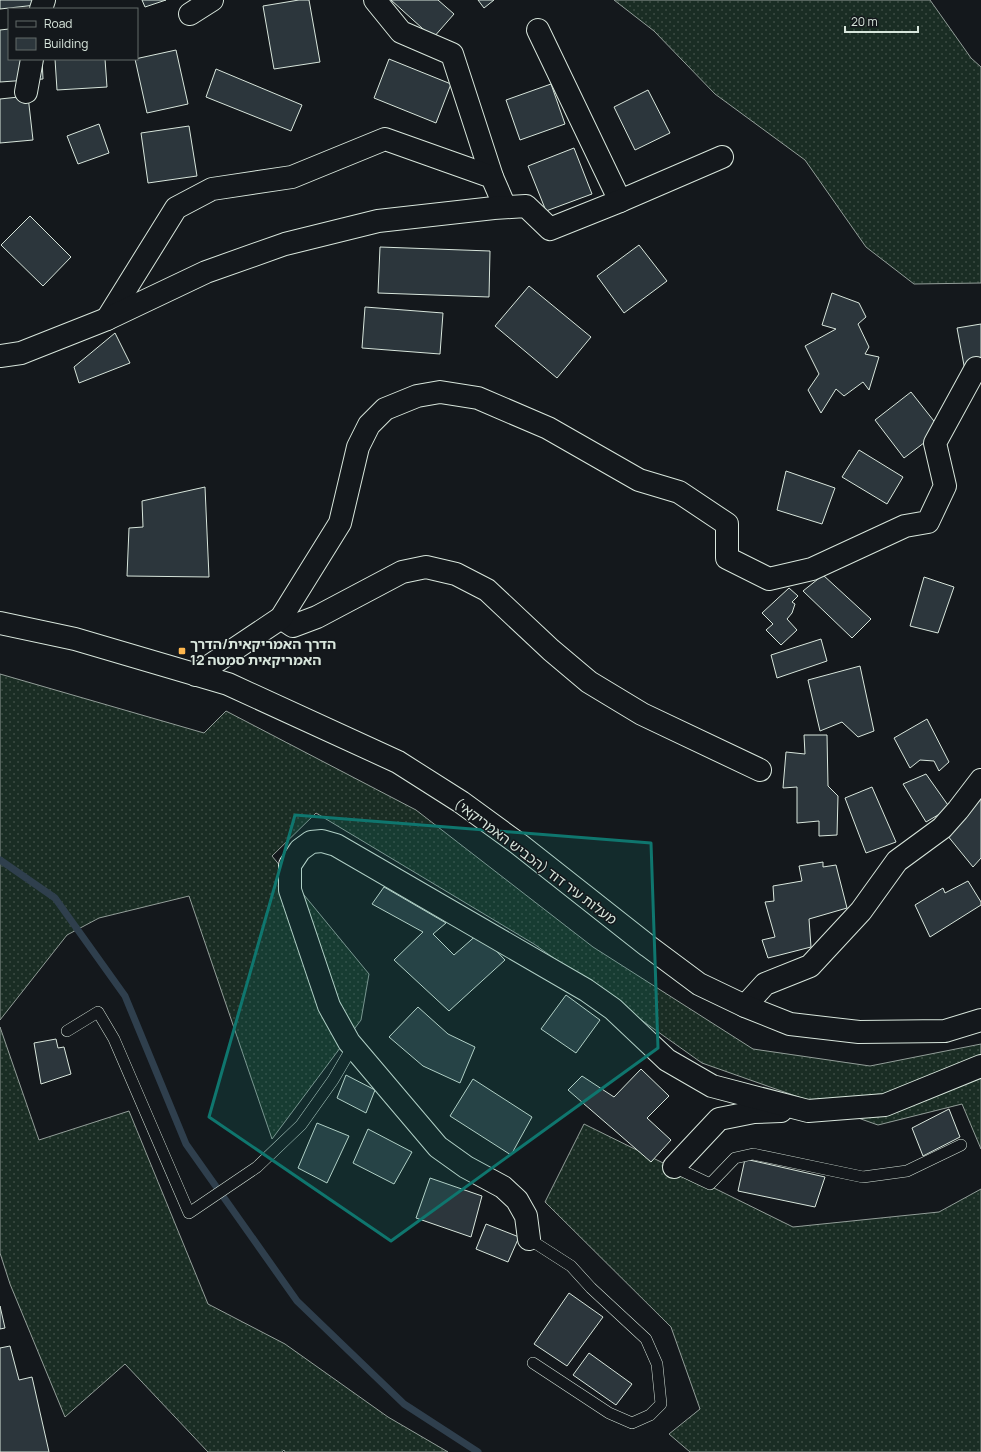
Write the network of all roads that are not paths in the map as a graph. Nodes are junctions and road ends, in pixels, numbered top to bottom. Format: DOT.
graph roads {
  1 [pos="212,0"];
  2 [pos="375,0"];
  3 [pos="190,14"];
  4 [pos="538,30"];
  5 [pos="32,60"];
  6 [pos="26,92"];
  7 [pos="722,157"];
  8 [pos="492,177"];
  9 [pos="620,201"];
  10 [pos="505,207"];
  11 [pos="107,319"];
  12 [pos="0,356"];
  13 [pos="976,368"];
  14 [pos="281,618"];
  15 [pos="0,623"];
  16 [pos="196,675"];
  17 [pos="760,770"];
  18 [pos="981,780"];
  19 [pos="745,1006"];
  20 [pos="981,1020"];
  21 [pos="67,1031"];
  22 [pos="353,1046"];
  23 [pos="981,1066"];
  24 [pos="808,1111"];
  25 [pos="961,1145"];
  26 [pos="674,1167"];
  27 [pos="529,1239"];
  28 [pos="533,1363"];
  1 -- 3 [label="street"];
  2 -- 8 [label="street"];
  4 -- 9 [label="street"];
  5 -- 6 [label="street"];
  7 -- 9 [label="street"];
  8 -- 10 [label="street"];
  8 -- 11 [label="street"];
  9 -- 10 [label="street"];
  10 -- 11 [label="street"];
  11 -- 12 [label="street"];
  13 -- 14 [label="street"];
  14 -- 16 [label="street"];
  14 -- 17 [label="street"];
  15 -- 16 [label="street, מעלות עיר דוד (הכביש האמריקאי)"];
  16 -- 19 [label="street, מעלות עיר דוד (הכביש האמריקאי)"];
  18 -- 19 [label="street"];
  19 -- 20 [label="street, מעלות עיר דוד (הכביש האמריקאי)"];
  21 -- 22 [label="lane"];
  22 -- 24 [label="street"];
  22 -- 27 [label="street"];
  23 -- 24 [label="street"];
  24 -- 26 [label="street"];
  25 -- 26 [label="lane"];
  27 -- 28 [label="lane"];
}
